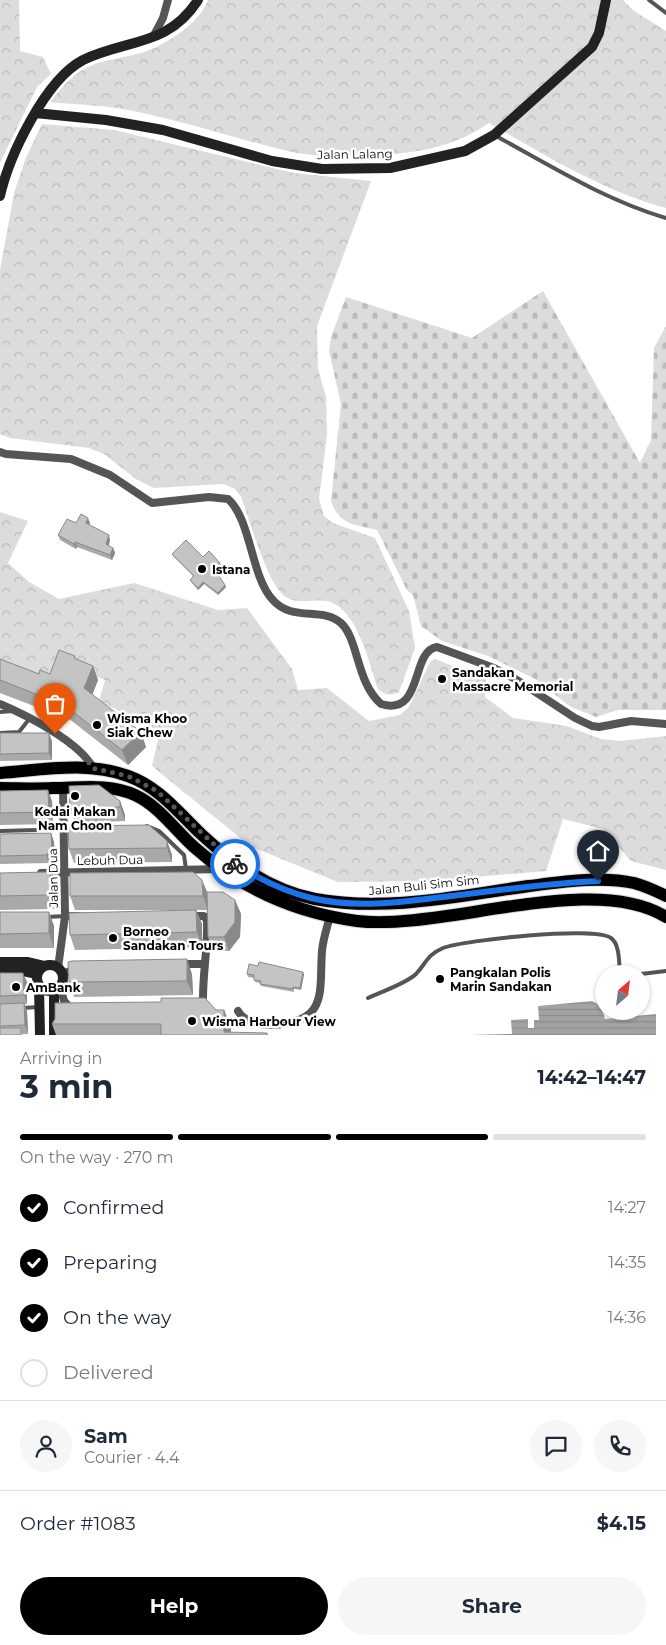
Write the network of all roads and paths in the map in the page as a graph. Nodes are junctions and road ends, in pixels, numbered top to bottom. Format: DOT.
graph roads {
  1 [pos="168,0"];
  2 [pos="198,0"];
  3 [pos="606,0"];
  4 [pos="649,0"];
  5 [pos="666,13"];
  6 [pos="153,38"];
  7 [pos="35,113"];
  8 [pos="494,135"];
  9 [pos="0,196"];
  10 [pos="666,218"];
  11 [pos="0,452"];
  12 [pos="0,704"];
  13 [pos="17,711"];
  14 [pos="0,712"];
  15 [pos="30,718"];
  16 [pos="666,724"];
  17 [pos="0,733"];
  18 [pos="73,768"];
  19 [pos="92,768"];
  20 [pos="0,773"];
  21 [pos="0,788"];
  22 [pos="63,788"];
  23 [pos="138,827"];
  24 [pos="64,829"];
  25 [pos="82,829"];
  26 [pos="0,831"];
  27 [pos="221,869"];
  28 [pos="186,870"];
  29 [pos="64,872"];
  30 [pos="28,873"];
  31 [pos="666,896"];
  32 [pos="65,916"];
  33 [pos="85,916"];
  34 [pos="184,916"];
  35 [pos="330,916"];
  36 [pos="37,917"];
  37 [pos="666,917"];
  38 [pos="0,962"];
  39 [pos="175,964"];
  40 [pos="203,964"];
  41 [pos="619,965"];
  42 [pos="88,966"];
  43 [pos="0,970"];
  44 [pos="41,970"];
  45 [pos="60,971"];
  46 [pos="666,971"];
  47 [pos="650,973"];
  48 [pos="39,986"];
  49 [pos="57,988"];
  50 [pos="368,998"];
  51 [pos="188,1005"];
  52 [pos="41,1007"];
  53 [pos="16,1008"];
  54 [pos="84,1010"];
  55 [pos="238,1011"];
  56 [pos="40,1035"];
  57 [pos="54,1035"];
  1 -- 6 [label="street"];
  2 -- 6 [label="street"];
  3 -- 8 [label="street, Jalan Lalang"];
  4 -- 5 [label="lane"];
  6 -- 7 [label="street"];
  7 -- 8 [label="street, Jalan Lalang"];
  7 -- 9 [label="street"];
  8 -- 10 [label="lane"];
  11 -- 16 [label="street"];
  12 -- 13 [label="street"];
  13 -- 14 [label="lane"];
  13 -- 15 [label="street"];
  15 -- 17 [label="lane"];
  15 -- 19 [label="street"];
  18 -- 19 [label="main road, Jalan Buli Sim Sim"];
  18 -- 20 [label="main road, Jalan Buli Sim Sim"];
  18 -- 22 [label="main road"];
  19 -- 31 [label="main road, Jalan Buli Sim Sim"];
  21 -- 22 [label="main road"];
  22 -- 24 [label="street, Jalan Dua"];
  22 -- 27 [label="main road"];
  23 -- 28 [label="lane"];
  24 -- 25 [label="lane"];
  24 -- 26 [label="lane"];
  24 -- 29 [label="street, Jalan Dua"];
  27 -- 28 [label="street, Lebuh Dua"];
  27 -- 35 [label="main road"];
  28 -- 29 [label="street, Lebuh Dua"];
  29 -- 30 [label="street, Lebuh Dua"];
  29 -- 32 [label="street, Jalan Dua"];
  32 -- 33 [label="street"];
  32 -- 36 [label="lane"];
  32 -- 45 [label="street, Jalan Dua"];
  34 -- 40 [label="street"];
  35 -- 37 [label="main road"];
  35 -- 55 [label="street"];
  38 -- 44 [label="street"];
  39 -- 40 [label="street"];
  40 -- 51 [label="street"];
  41 -- 50 [label="lane"];
  42 -- 45 [label="street"];
  43 -- 44 [label="street"];
  44 -- 45 [label="street"];
  44 -- 48 [label="street"];
  45 -- 49 [label="street"];
  46 -- 47 [label="lane"];
  48 -- 49 [label="street"];
  48 -- 52 [label="street"];
  49 -- 54 [label="street"];
  49 -- 57 [label="street"];
  52 -- 53 [label="lane"];
  52 -- 56 [label="street"];
}
